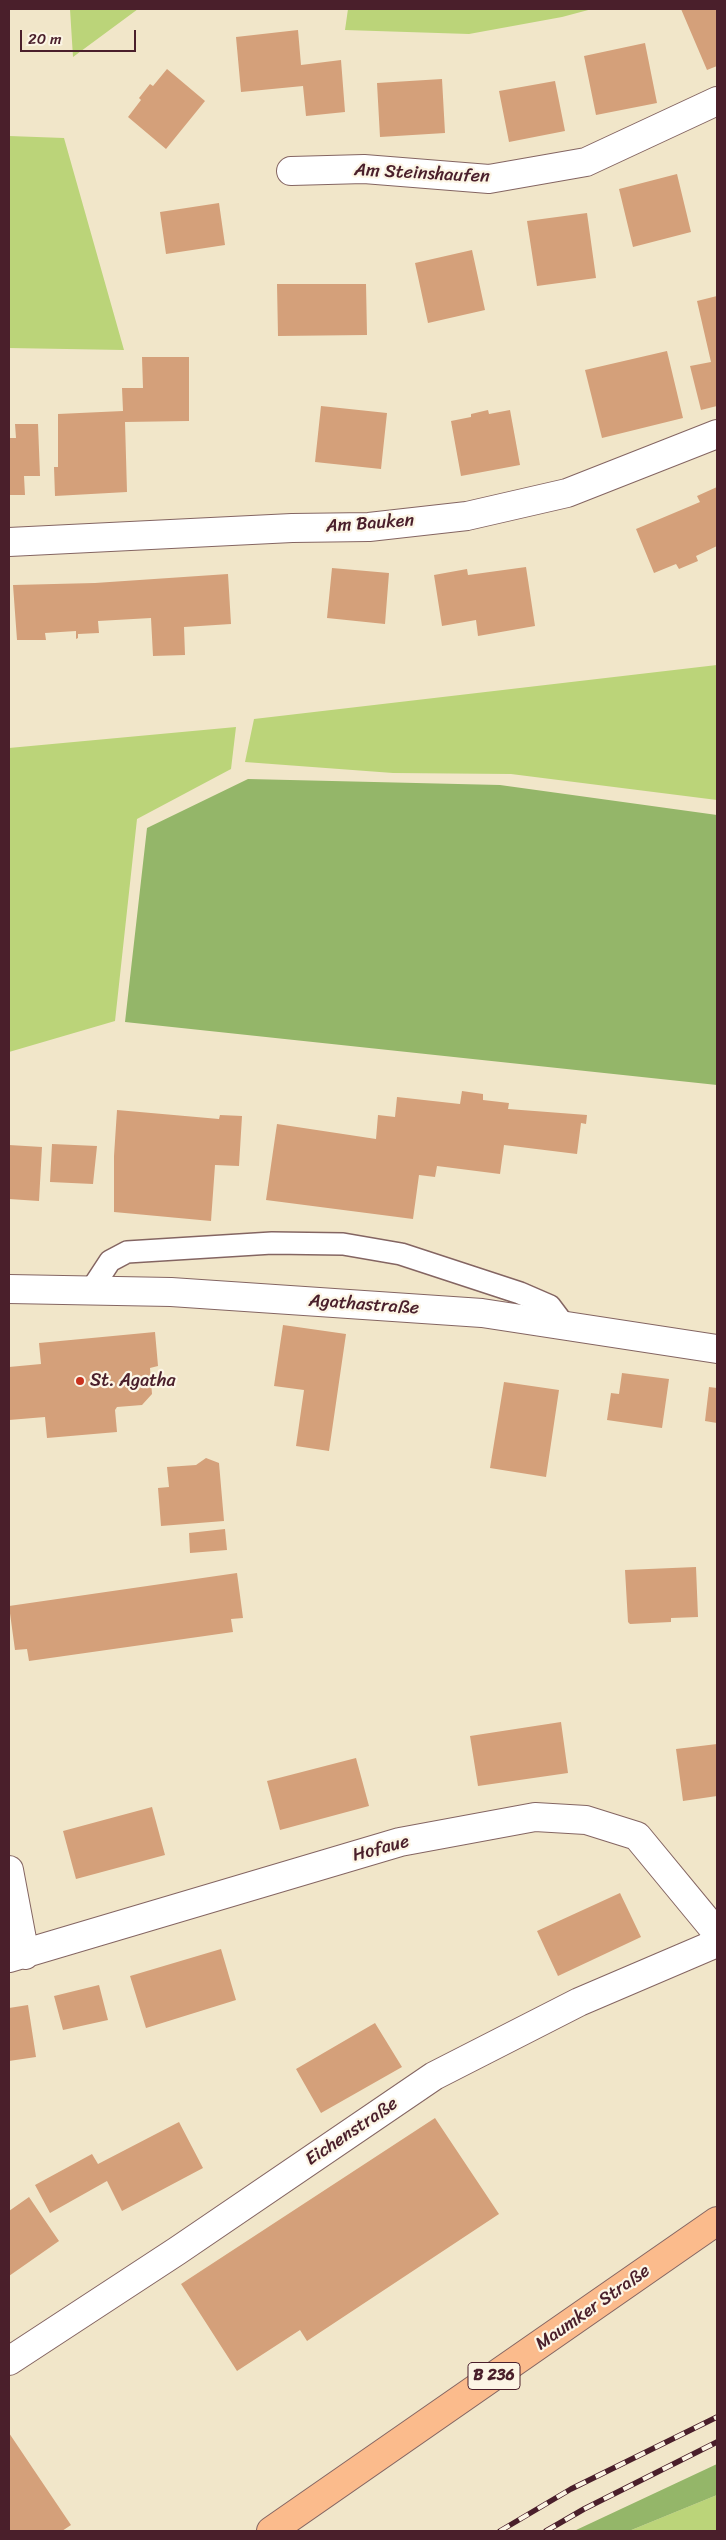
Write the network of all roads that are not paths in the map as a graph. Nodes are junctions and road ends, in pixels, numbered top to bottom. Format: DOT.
graph roads {
  1 [pos="717,101"];
  2 [pos="292,171"];
  3 [pos="717,434"];
  4 [pos="9,542"];
  5 [pos="9,1289"];
  6 [pos="91,1290"];
  7 [pos="565,1326"];
  8 [pos="717,1349"];
  9 [pos="9,1870"];
  10 [pos="717,1933"];
  11 [pos="717,1943"];
  12 [pos="17,1956"];
  13 [pos="717,2221"];
  14 [pos="9,2361"];
  15 [pos="271,2531"];
  1 -- 2 [label="street, Am Steinshaufen"];
  3 -- 4 [label="street, Am Bauken"];
  5 -- 6 [label="street, Agathastraße"];
  6 -- 7 [label="street, Agathastraße"];
  6 -- 7 [label="lane"];
  7 -- 8 [label="street, Agathastraße"];
  9 -- 12 [label="street"];
  10 -- 12 [label="street, Hofaue"];
  11 -- 14 [label="street, Eichenstraße"];
  13 -- 15 [label="main road, Maumker Straße / B 236"];
}
